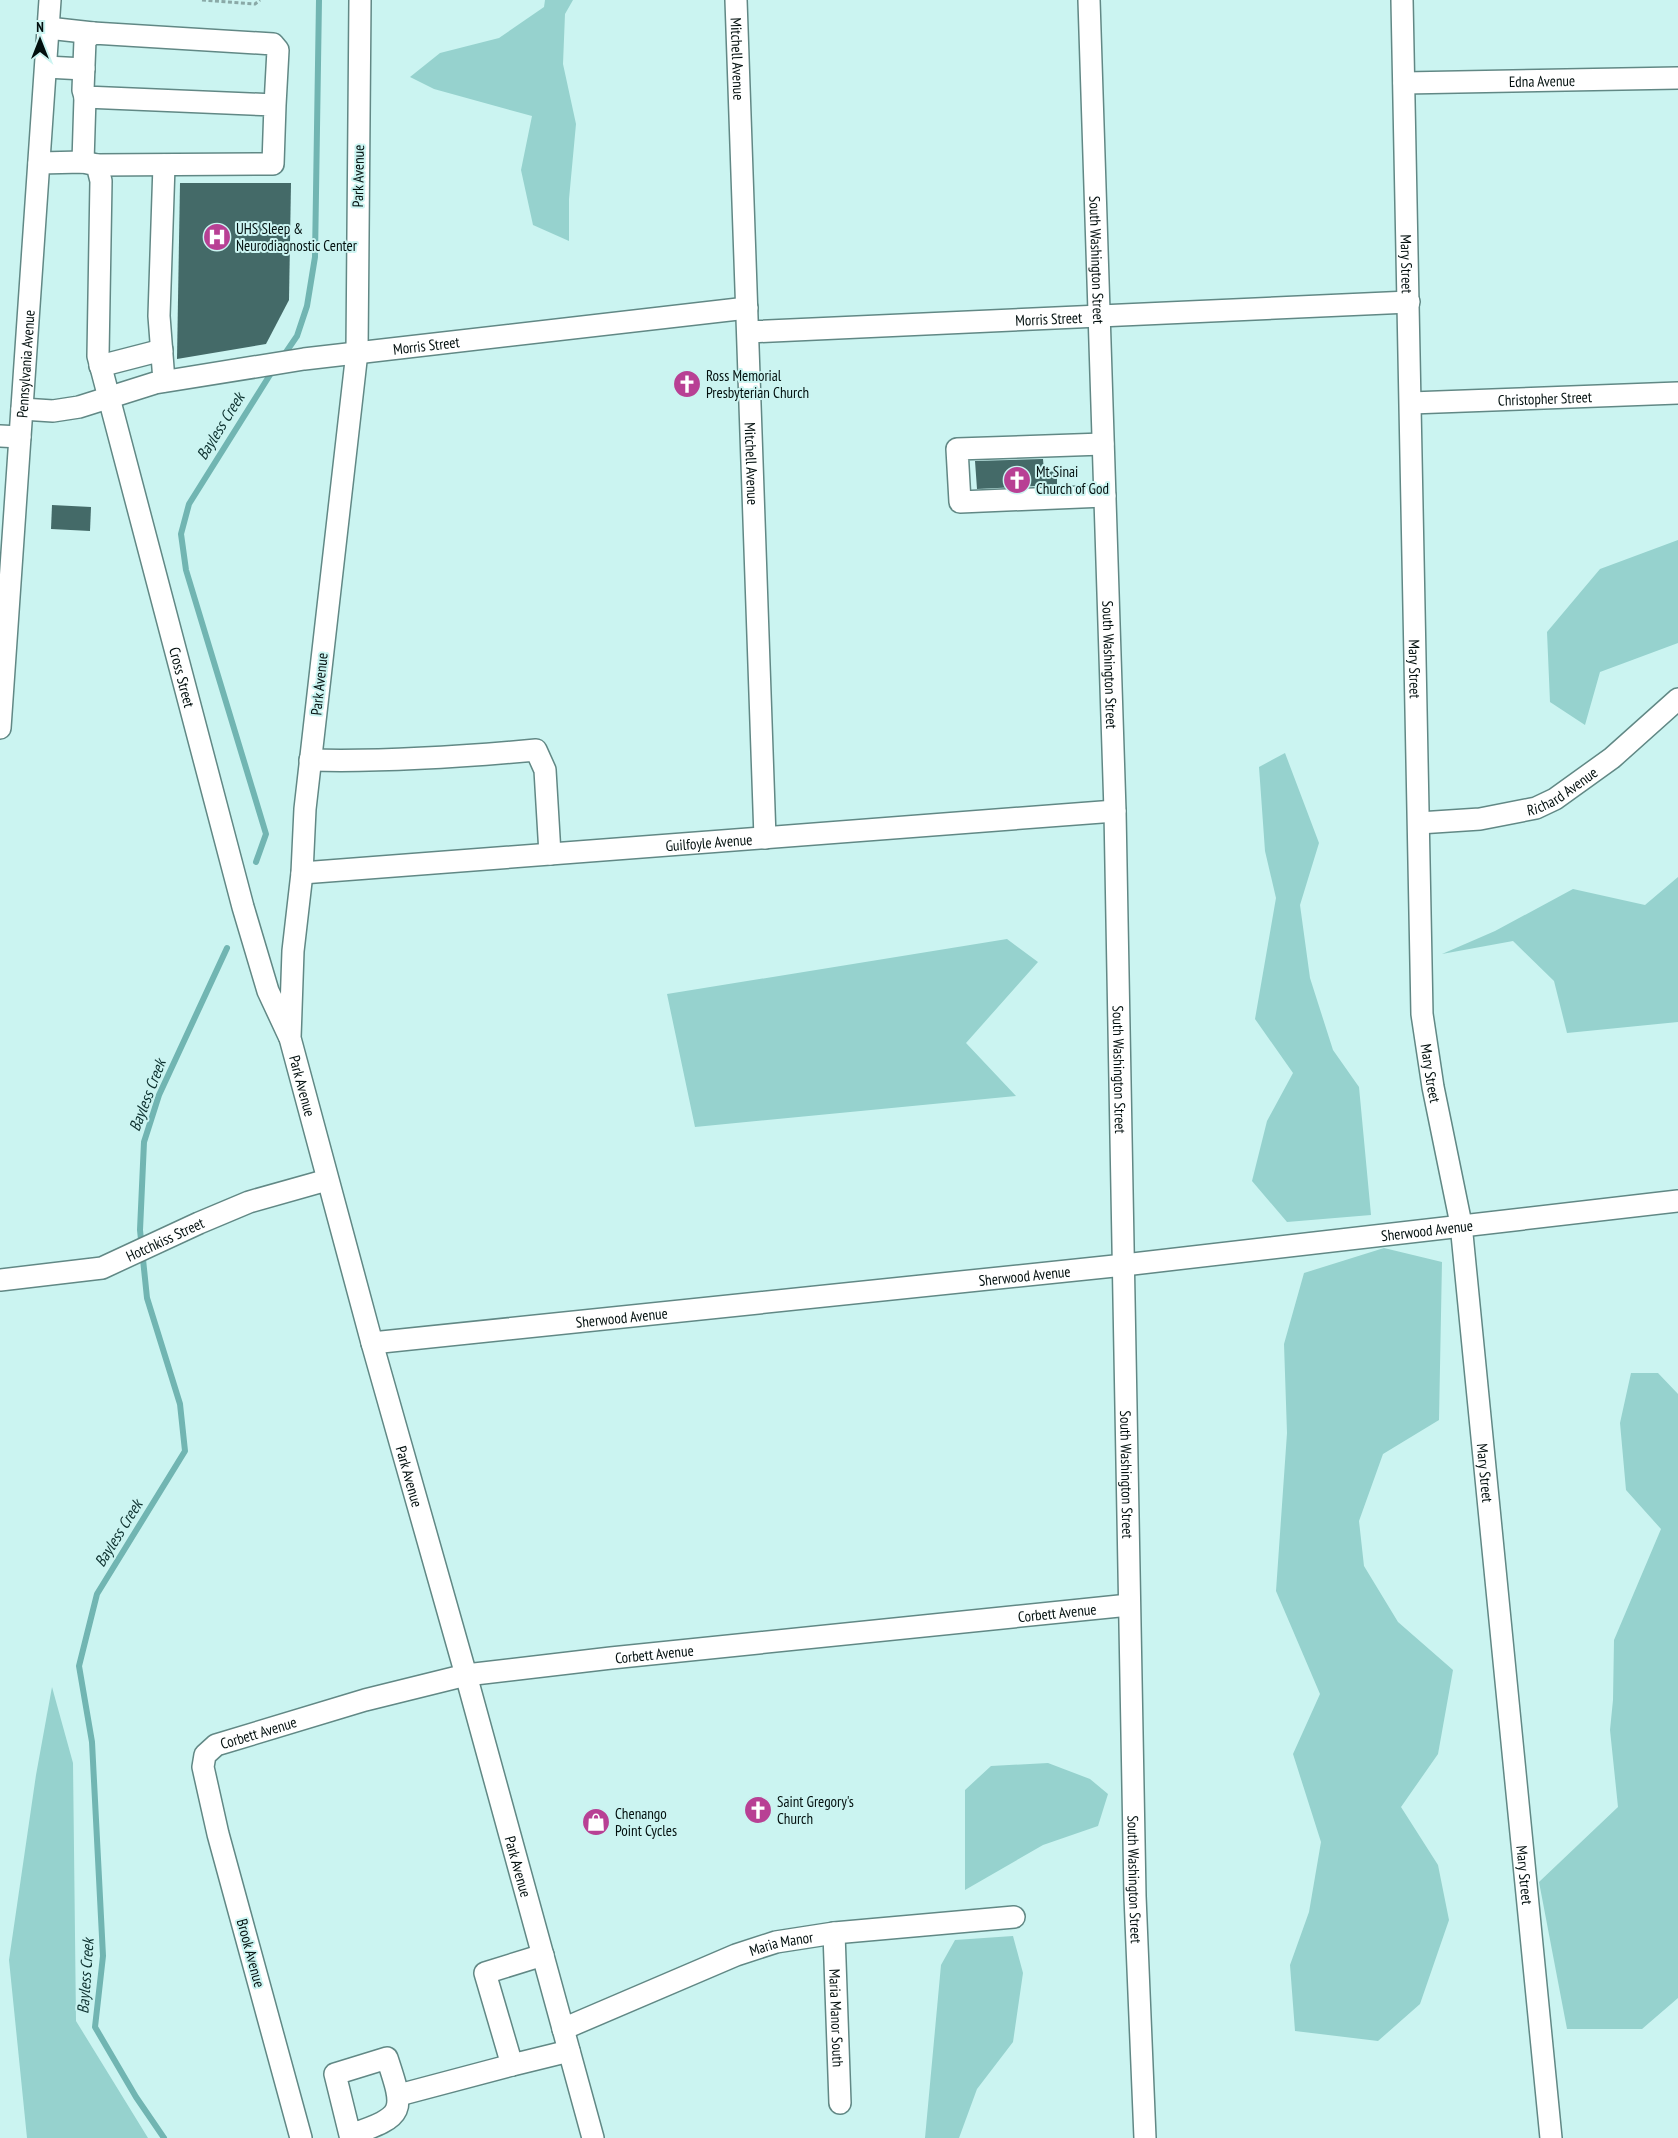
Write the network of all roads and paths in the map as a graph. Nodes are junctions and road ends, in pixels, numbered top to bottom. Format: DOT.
graph roads {
  1 [pos="50,0"];
  2 [pos="202,0"];
  3 [pos="260,0"];
  4 [pos="360,0"];
  5 [pos="736,0"];
  6 [pos="1089,0"];
  7 [pos="1402,0"];
  8 [pos="48,28"];
  9 [pos="93,33"];
  10 [pos="46,67"];
  11 [pos="84,69"];
  12 [pos="1678,78"];
  13 [pos="1404,83"];
  14 [pos="86,97"];
  15 [pos="275,105"];
  16 [pos="39,163"];
  17 [pos="90,163"];
  18 [pos="164,165"];
  19 [pos="1409,302"];
  20 [pos="747,308"];
  21 [pos="1099,316"];
  22 [pos="748,332"];
  23 [pos="162,350"];
  24 [pos="356,352"];
  25 [pos="100,366"];
  26 [pos="164,381"];
  27 [pos="1678,393"];
  28 [pos="108,399"];
  29 [pos="1411,403"];
  30 [pos="22,409"];
  31 [pos="10,437"];
  32 [pos="1103,444"];
  33 [pos="1104,496"];
  34 [pos="2,665"];
  35 [pos="1678,699"];
  36 [pos="0,728"];
  37 [pos="310,760"];
  38 [pos="1115,811"];
  39 [pos="1419,823"];
  40 [pos="765,838"];
  41 [pos="550,854"];
  42 [pos="302,873"];
  43 [pos="290,1038"];
  44 [pos="327,1180"];
  45 [pos="1678,1201"];
  46 [pos="1461,1224"];
  47 [pos="1124,1265"];
  48 [pos="0,1280"];
  49 [pos="372,1343"];
  50 [pos="1128,1605"];
  51 [pos="466,1675"];
  52 [pos="203,1768"];
  53 [pos="1014,1917"];
  54 [pos="834,1934"];
  55 [pos="543,1955"];
  56 [pos="563,2029"];
  57 [pos="569,2051"];
  58 [pos="512,2065"];
  59 [pos="399,2095"];
  60 [pos="840,2103"];
  61 [pos="302,2138"];
  62 [pos="593,2138"];
  63 [pos="1145,2138"];
  64 [pos="1551,2138"];
  1 -- 8 [label="street, Pennsylvania Avenue"];
  2 -- 3 [label="path"];
  4 -- 24 [label="street, Park Avenue"];
  5 -- 20 [label="street, Mitchell Avenue"];
  6 -- 21 [label="street, South Washington Street"];
  7 -- 13 [label="street, Mary Street"];
  8 -- 9 [label="street"];
  8 -- 10 [label="street, Pennsylvania Avenue"];
  9 -- 11 [label="street, Cross Street"];
  9 -- 15 [label="street"];
  10 -- 11 [label="street"];
  10 -- 16 [label="street, Pennsylvania Avenue"];
  11 -- 14 [label="street, Cross Street"];
  12 -- 13 [label="street, Edna Avenue"];
  13 -- 19 [label="street, Mary Street"];
  14 -- 15 [label="street"];
  14 -- 17 [label="street, Cross Street"];
  15 -- 18 [label="street"];
  16 -- 17 [label="street"];
  16 -- 30 [label="street, Pennsylvania Avenue"];
  17 -- 18 [label="street"];
  17 -- 25 [label="street, Cross Street"];
  18 -- 23 [label="street"];
  19 -- 21 [label="street, Morris Street"];
  19 -- 29 [label="street, Mary Street"];
  20 -- 22 [label="street, Mitchell Avenue"];
  20 -- 24 [label="street, Morris Street"];
  21 -- 22 [label="street, Morris Street"];
  21 -- 32 [label="street, South Washington Street"];
  22 -- 40 [label="street, Mitchell Avenue"];
  23 -- 25 [label="street"];
  23 -- 26 [label="street"];
  24 -- 26 [label="street, Morris Street"];
  24 -- 37 [label="street, Park Avenue"];
  25 -- 28 [label="street, Cross Street"];
  26 -- 28 [label="street, Morris Street"];
  27 -- 29 [label="street, Christopher Street"];
  28 -- 30 [label="street"];
  28 -- 43 [label="street, Cross Street"];
  29 -- 39 [label="street, Mary Street"];
  30 -- 31 [label="street, Pennsylvania Avenue"];
  31 -- 34 [label="street, Pennsylvania Avenue"];
  32 -- 33 [label="street, South Washington Street"];
  32 -- 33 [label="street"];
  33 -- 38 [label="street, South Washington Street"];
  34 -- 36 [label="street, Pennsylvania Avenue"];
  35 -- 39 [label="street, Richard Avenue"];
  37 -- 41 [label="street"];
  37 -- 42 [label="street, Park Avenue"];
  38 -- 40 [label="street, Guilfoyle Avenue"];
  38 -- 47 [label="street, South Washington Street"];
  39 -- 46 [label="street, Mary Street"];
  40 -- 41 [label="street, Guilfoyle Avenue"];
  41 -- 42 [label="street, Guilfoyle Avenue"];
  42 -- 43 [label="street, Park Avenue"];
  43 -- 44 [label="street, Park Avenue"];
  44 -- 48 [label="street, Hotchkiss Street"];
  44 -- 49 [label="street, Park Avenue"];
  45 -- 46 [label="street, Sherwood Avenue"];
  46 -- 47 [label="street, Sherwood Avenue"];
  46 -- 64 [label="street, Mary Street"];
  47 -- 49 [label="street, Sherwood Avenue"];
  47 -- 50 [label="street, South Washington Street"];
  49 -- 51 [label="street, Park Avenue"];
  50 -- 51 [label="street, Corbett Avenue"];
  50 -- 63 [label="street, South Washington Street"];
  51 -- 52 [label="street, Corbett Avenue"];
  51 -- 55 [label="street, Park Avenue"];
  52 -- 61 [label="street, Brook Avenue"];
  53 -- 54 [label="street, Maria Manor"];
  54 -- 56 [label="street, Maria Manor"];
  54 -- 60 [label="street, Maria Manor South"];
  55 -- 56 [label="street, Park Avenue"];
  55 -- 58 [label="street"];
  56 -- 57 [label="street, Park Avenue"];
  57 -- 58 [label="street"];
  57 -- 62 [label="street, Park Avenue"];
  58 -- 59 [label="street"];
}
